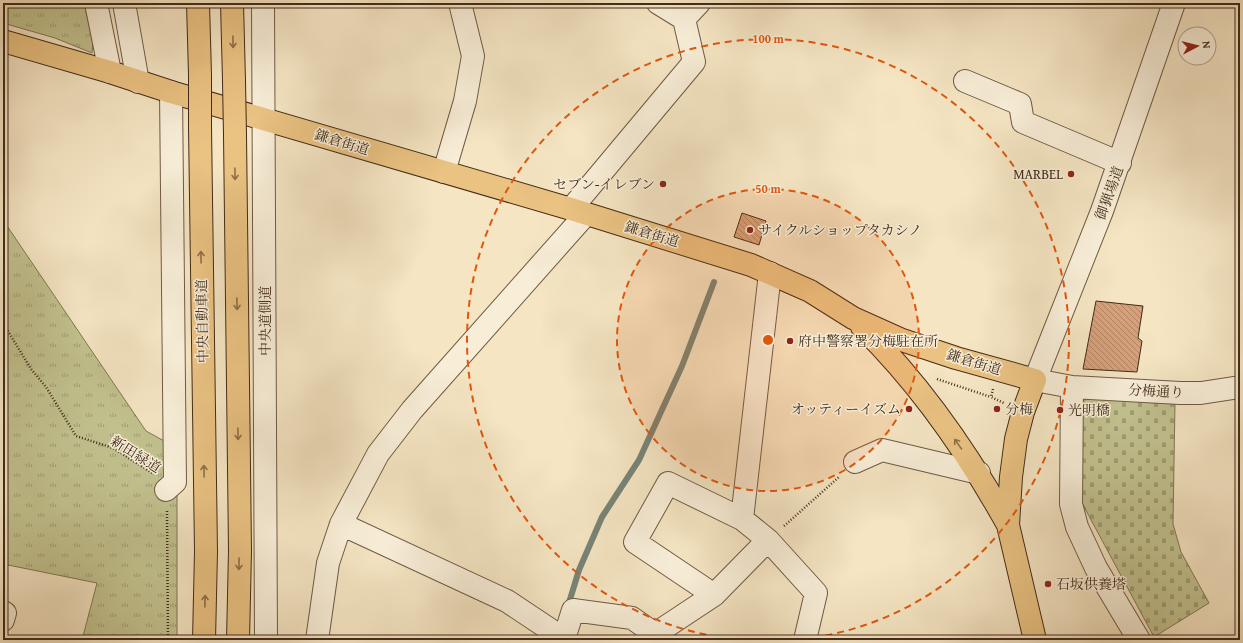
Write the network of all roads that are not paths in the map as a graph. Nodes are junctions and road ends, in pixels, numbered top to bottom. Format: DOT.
graph roads {
  1 [pos="96,3"];
  2 [pos="124,3"];
  3 [pos="198,3"];
  4 [pos="232,3"];
  5 [pos="263,3"];
  6 [pos="460,3"];
  7 [pos="658,3"];
  8 [pos="699,3"];
  9 [pos="1174,3"];
  10 [pos="684,19"];
  11 [pos="3,41"];
  12 [pos="110,72"];
  13 [pos="965,81"];
  14 [pos="138,82"];
  15 [pos="171,92"];
  16 [pos="264,119"];
  17 [pos="1120,162"];
  18 [pos="444,172"];
  19 [pos="578,211"];
  20 [pos="770,273"];
  21 [pos="853,318"];
  22 [pos="1035,380"];
  23 [pos="1072,387"];
  24 [pos="1240,387"];
  25 [pos="855,462"];
  26 [pos="979,473"];
  27 [pos="166,490"];
  28 [pos="742,519"];
  29 [pos="341,524"];
  30 [pos="1008,525"];
  31 [pos="768,540"];
  32 [pos="714,595"];
  33 [pos="3,612"];
  34 [pos="3,620"];
  35 [pos="563,639"];
  36 [pos="204,640"];
  37 [pos="238,640"];
  38 [pos="266,640"];
  39 [pos="317,640"];
  40 [pos="805,640"];
  41 [pos="1035,640"];
  42 [pos="1140,640"];
  1 -- 12 [label="street"];
  2 -- 14 [label="street"];
  36 -- 3 [label="main road, 中央自動車道, one-way, bridge"];
  4 -- 37 [label="main road, one-way, bridge"];
  5 -- 16 [label="street, 中央道側道"];
  6 -- 18 [label="street"];
  7 -- 10 [label="street"];
  8 -- 10 [label="street"];
  9 -- 17 [label="street, 御猟場道"];
  10 -- 19 [label="street"];
  11 -- 12 [label="main road, 鎌倉街道"];
  12 -- 14 [label="main road, 鎌倉街道"];
  13 -- 17 [label="street"];
  14 -- 15 [label="main road, 鎌倉街道"];
  15 -- 16 [label="main road, 鎌倉街道"];
  15 -- 27 [label="street"];
  16 -- 18 [label="main road, 鎌倉街道"];
  16 -- 38 [label="street, 中央道側道"];
  17 -- 22 [label="street, 御猟場道"];
  18 -- 19 [label="main road, 鎌倉街道"];
  19 -- 20 [label="main road, 鎌倉街道"];
  19 -- 29 [label="street"];
  20 -- 21 [label="main road, 鎌倉街道"];
  20 -- 28 [label="street"];
  21 -- 22 [label="main road, 鎌倉街道"];
  26 -- 21 [label="main road, one-way"];
  22 -- 23 [label="street, 分梅通り"];
  22 -- 30 [label="main road"];
  23 -- 24 [label="street, 分梅通り"];
  23 -- 42 [label="street"];
  25 -- 26 [label="street"];
  26 -- 30 [label="main road"];
  28 -- 31 [label="street"];
  28 -- 32 [label="street"];
  29 -- 35 [label="street"];
  29 -- 39 [label="street"];
  30 -- 41 [label="main road"];
  31 -- 32 [label="street"];
  31 -- 40 [label="street"];
  32 -- 35 [label="street"];
  33 -- 34 [label="street"];
}
